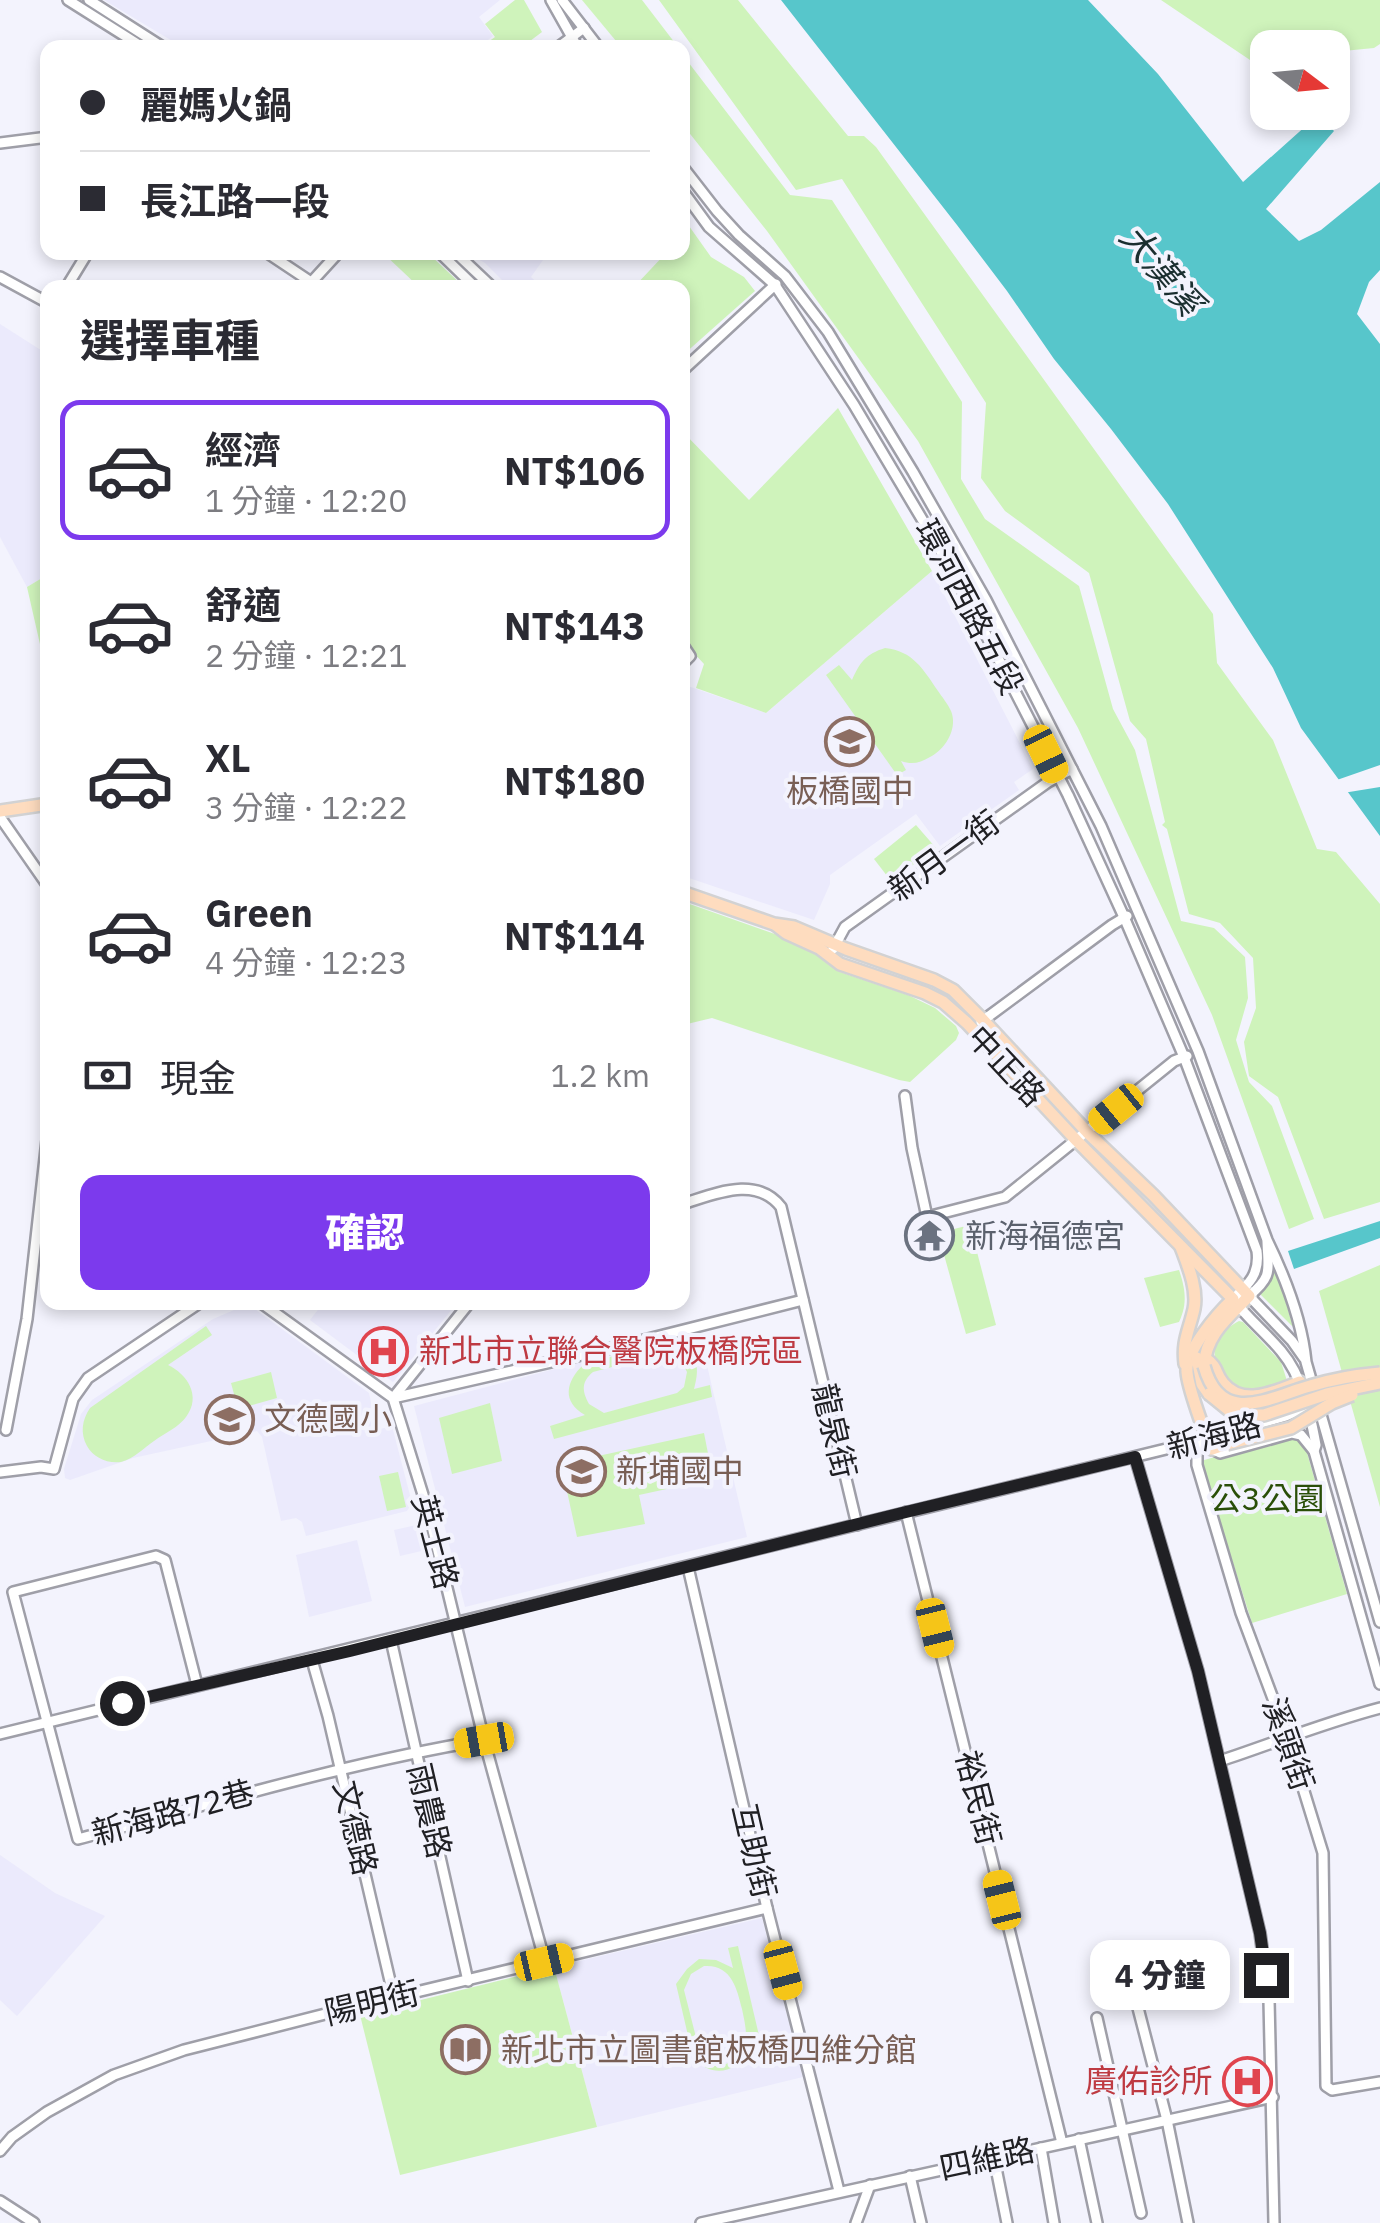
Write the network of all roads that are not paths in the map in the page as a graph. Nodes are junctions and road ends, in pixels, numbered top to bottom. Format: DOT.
graph roads {
  1 [pos="68,0"];
  2 [pos="89,0"];
  3 [pos="552,0"];
  4 [pos="562,0"];
  5 [pos="584,28"];
  6 [pos="572,37"];
  7 [pos="131,40"];
  8 [pos="152,40"];
  9 [pos="568,40"];
  10 [pos="574,40"];
  11 [pos="592,40"];
  12 [pos="40,138"];
  13 [pos="0,143"];
  14 [pos="690,176"];
  15 [pos="690,201"];
  16 [pos="277,260"];
  17 [pos="333,260"];
  18 [pos="447,260"];
  19 [pos="464,260"];
  20 [pos="0,276"];
  21 [pos="786,276"];
  22 [pos="304,280"];
  23 [pos="317,280"];
  24 [pos="468,280"];
  25 [pos="485,280"];
  26 [pos="775,285"];
  27 [pos="40,299"];
  28 [pos="690,364"];
  29 [pos="1072,769"];
  30 [pos="1058,776"];
  31 [pos="40,806"];
  32 [pos="0,814"];
  33 [pos="40,874"];
  34 [pos="690,895"];
  35 [pos="1138,911"];
  36 [pos="1124,918"];
  37 [pos="774,924"];
  38 [pos="835,943"];
  39 [pos="831,957"];
  40 [pos="983,1020"];
  41 [pos="972,1030"];
  42 [pos="1198,1051"];
  43 [pos="1184,1057"];
  44 [pos="905,1096"];
  45 [pos="1082,1137"];
  46 [pos="690,1202"];
  47 [pos="40,1224"];
  48 [pos="1267,1240"];
  49 [pos="1181,1247"];
  50 [pos="1246,1293"];
  51 [pos="803,1300"];
  52 [pos="1236,1303"];
  53 [pos="189,1310"];
  54 [pos="271,1310"];
  55 [pos="464,1310"];
  56 [pos="1198,1344"];
  57 [pos="1204,1362"];
  58 [pos="1306,1362"];
  59 [pos="1186,1372"];
  60 [pos="1380,1373"];
  61 [pos="1300,1382"];
  62 [pos="1380,1384"];
  63 [pos="393,1398"];
  64 [pos="1313,1404"];
  65 [pos="6,1430"];
  66 [pos="1209,1444"];
  67 [pos="1314,1451"];
  68 [pos="1135,1457"];
  69 [pos="0,1472"];
  70 [pos="906,1512"];
  71 [pos="857,1524"];
  72 [pos="688,1567"];
  73 [pos="1380,1622"];
  74 [pos="456,1624"];
  75 [pos="391,1640"];
  76 [pos="312,1660"];
  77 [pos="1380,1684"];
  78 [pos="198,1685"];
  79 [pos="1380,1708"];
  80 [pos="47,1721"];
  81 [pos="0,1734"];
  82 [pos="1287,1736"];
  83 [pos="484,1740"];
  84 [pos="415,1752"];
  85 [pos="1220,1760"];
  86 [pos="340,1769"];
  87 [pos="767,1908"];
  88 [pos="544,1962"];
  89 [pos="468,1981"];
  90 [pos="394,1998"];
  91 [pos="1138,2008"];
  92 [pos="1098,2018"];
  93 [pos="1380,2082"];
  94 [pos="1273,2096"];
  95 [pos="1167,2120"];
  96 [pos="1122,2130"];
  97 [pos="1080,2139"];
  98 [pos="1062,2143"];
  99 [pos="1041,2148"];
  100 [pos="0,2150"];
  101 [pos="994,2158"];
  102 [pos="910,2176"];
  103 [pos="870,2185"];
  104 [pos="839,2191"];
  105 [pos="0,2201"];
  106 [pos="1141,2213"];
  107 [pos="725,2220"];
  108 [pos="34,2223"];
  109 [pos="701,2223"];
  110 [pos="856,2223"];
  111 [pos="921,2223"];
  112 [pos="1008,2223"];
  113 [pos="1054,2223"];
  114 [pos="1097,2223"];
  115 [pos="1188,2223"];
  116 [pos="1274,2223"];
  1 -- 7 [label="street"];
  2 -- 8 [label="street"];
  3 -- 6 [label="street"];
  4 -- 5 [label="street"];
  5 -- 6 [label="street"];
  5 -- 11 [label="street"];
  6 -- 9 [label="street"];
  6 -- 10 [label="street"];
  12 -- 13 [label="street"];
  14 -- 21 [label="street, 環河西路五段"];
  15 -- 26 [label="street, 環河西路五段"];
  16 -- 22 [label="street"];
  17 -- 23 [label="street"];
  18 -- 24 [label="street"];
  19 -- 25 [label="street"];
  20 -- 27 [label="street"];
  21 -- 26 [label="street"];
  21 -- 29 [label="street, 環河西路五段"];
  26 -- 28 [label="street"];
  26 -- 30 [label="street, 環河西路五段"];
  29 -- 30 [label="street, 新月一街"];
  29 -- 35 [label="street, 環河西路五段"];
  30 -- 36 [label="street, 環河西路五段"];
  30 -- 38 [label="street, 新月一街"];
  31 -- 32 [label="main road"];
  32 -- 33 [label="street"];
  34 -- 37 [label="main road, 中正路"];
  35 -- 36 [label="street"];
  35 -- 42 [label="street, 環河西路五段"];
  36 -- 40 [label="street"];
  36 -- 43 [label="street, 環河西路五段"];
  37 -- 38 [label="main road, 中正路"];
  37 -- 39 [label="main road, 中正路"];
  38 -- 39 [label="street, 新月一街"];
  38 -- 40 [label="main road, 中正路"];
  39 -- 41 [label="main road, 中正路"];
  40 -- 41 [label="street"];
  40 -- 45 [label="main road, 中正路"];
  41 -- 45 [label="main road, 中正路"];
  42 -- 43 [label="street"];
  42 -- 48 [label="street, 環河西路五段"];
  43 -- 45 [label="street"];
  43 -- 50 [label="street, 環河西路五段"];
  44 -- 45 [label="street"];
  45 -- 49 [label="main road, 中正路"];
  45 -- 50 [label="main road, 中正路"];
  46 -- 51 [label="street, 龍泉街"];
  47 -- 65 [label="street"];
  48 -- 50 [label="street"];
  48 -- 58 [label="street, 環河西路五段"];
  49 -- 52 [label="main road, 中正路"];
  49 -- 59 [label="main road"];
  50 -- 52 [label="main road"];
  50 -- 58 [label="street, 中正路"];
  51 -- 63 [label="street"];
  51 -- 71 [label="street, 龍泉街"];
  52 -- 56 [label="main road"];
  52 -- 57 [label="main road"];
  52 -- 61 [label="street, 中正路"];
  53 -- 69 [label="street"];
  54 -- 63 [label="street"];
  55 -- 63 [label="street"];
  56 -- 59 [label="main road"];
  56 -- 62 [label="main road, bridge"];
  57 -- 60 [label="main road, bridge"];
  57 -- 61 [label="main road"];
  58 -- 64 [label="street, 環河西路五段"];
  59 -- 66 [label="main road"];
  61 -- 64 [label="street, 中正路"];
  62 -- 66 [label="main road, bridge"];
  63 -- 74 [label="street, 英士路"];
  64 -- 66 [label="street, 新海路"];
  64 -- 67 [label="street"];
  64 -- 73 [label="street"];
  66 -- 67 [label="street"];
  66 -- 68 [label="street, 新海路"];
  66 -- 82 [label="street, 溪頭街"];
  67 -- 77 [label="street"];
  68 -- 70 [label="street, 新海路"];
  68 -- 85 [label="street"];
  70 -- 71 [label="street, 新海路"];
  70 -- 98 [label="street, 裕民街"];
  71 -- 72 [label="street, 新海路"];
  72 -- 74 [label="street, 新海路"];
  72 -- 87 [label="street, 互助街"];
  74 -- 75 [label="street, 新海路"];
  74 -- 83 [label="street, 英士路"];
  75 -- 76 [label="street, 新海路"];
  75 -- 84 [label="street, 雨農路"];
  76 -- 78 [label="street, 新海路"];
  76 -- 86 [label="street, 文德路"];
  78 -- 80 [label="street, 新海路"];
  78 -- 80 [label="street, 新海路72巷"];
  79 -- 82 [label="street"];
  80 -- 81 [label="street, 新海路"];
  80 -- 86 [label="street, 新海路72巷"];
  82 -- 85 [label="street"];
  82 -- 93 [label="street, 溪頭街"];
  83 -- 84 [label="street"];
  83 -- 88 [label="street, 英士路"];
  84 -- 86 [label="street"];
  84 -- 89 [label="street, 雨農路"];
  85 -- 94 [label="street"];
  86 -- 90 [label="street, 文德路"];
  87 -- 88 [label="street, 陽明街"];
  87 -- 104 [label="street, 互助街"];
  88 -- 89 [label="street, 陽明街"];
  89 -- 90 [label="street, 陽明街"];
  90 -- 100 [label="street, 陽明街"];
  91 -- 95 [label="street"];
  92 -- 96 [label="street"];
  94 -- 95 [label="street, 四維路"];
  94 -- 116 [label="street"];
  95 -- 96 [label="street, 四維路"];
  95 -- 115 [label="street"];
  96 -- 97 [label="street, 四維路"];
  96 -- 106 [label="street"];
  97 -- 98 [label="street, 四維路"];
  97 -- 114 [label="street"];
  98 -- 99 [label="street, 四維路"];
  99 -- 101 [label="street, 四維路"];
  99 -- 113 [label="street"];
  101 -- 102 [label="street, 四維路"];
  101 -- 112 [label="street"];
  102 -- 103 [label="street, 四維路"];
  102 -- 111 [label="street"];
  103 -- 104 [label="street, 四維路"];
  103 -- 110 [label="street"];
  104 -- 107 [label="street, 四維路"];
  105 -- 108 [label="street"];
  107 -- 109 [label="street, 四維路"];
}
